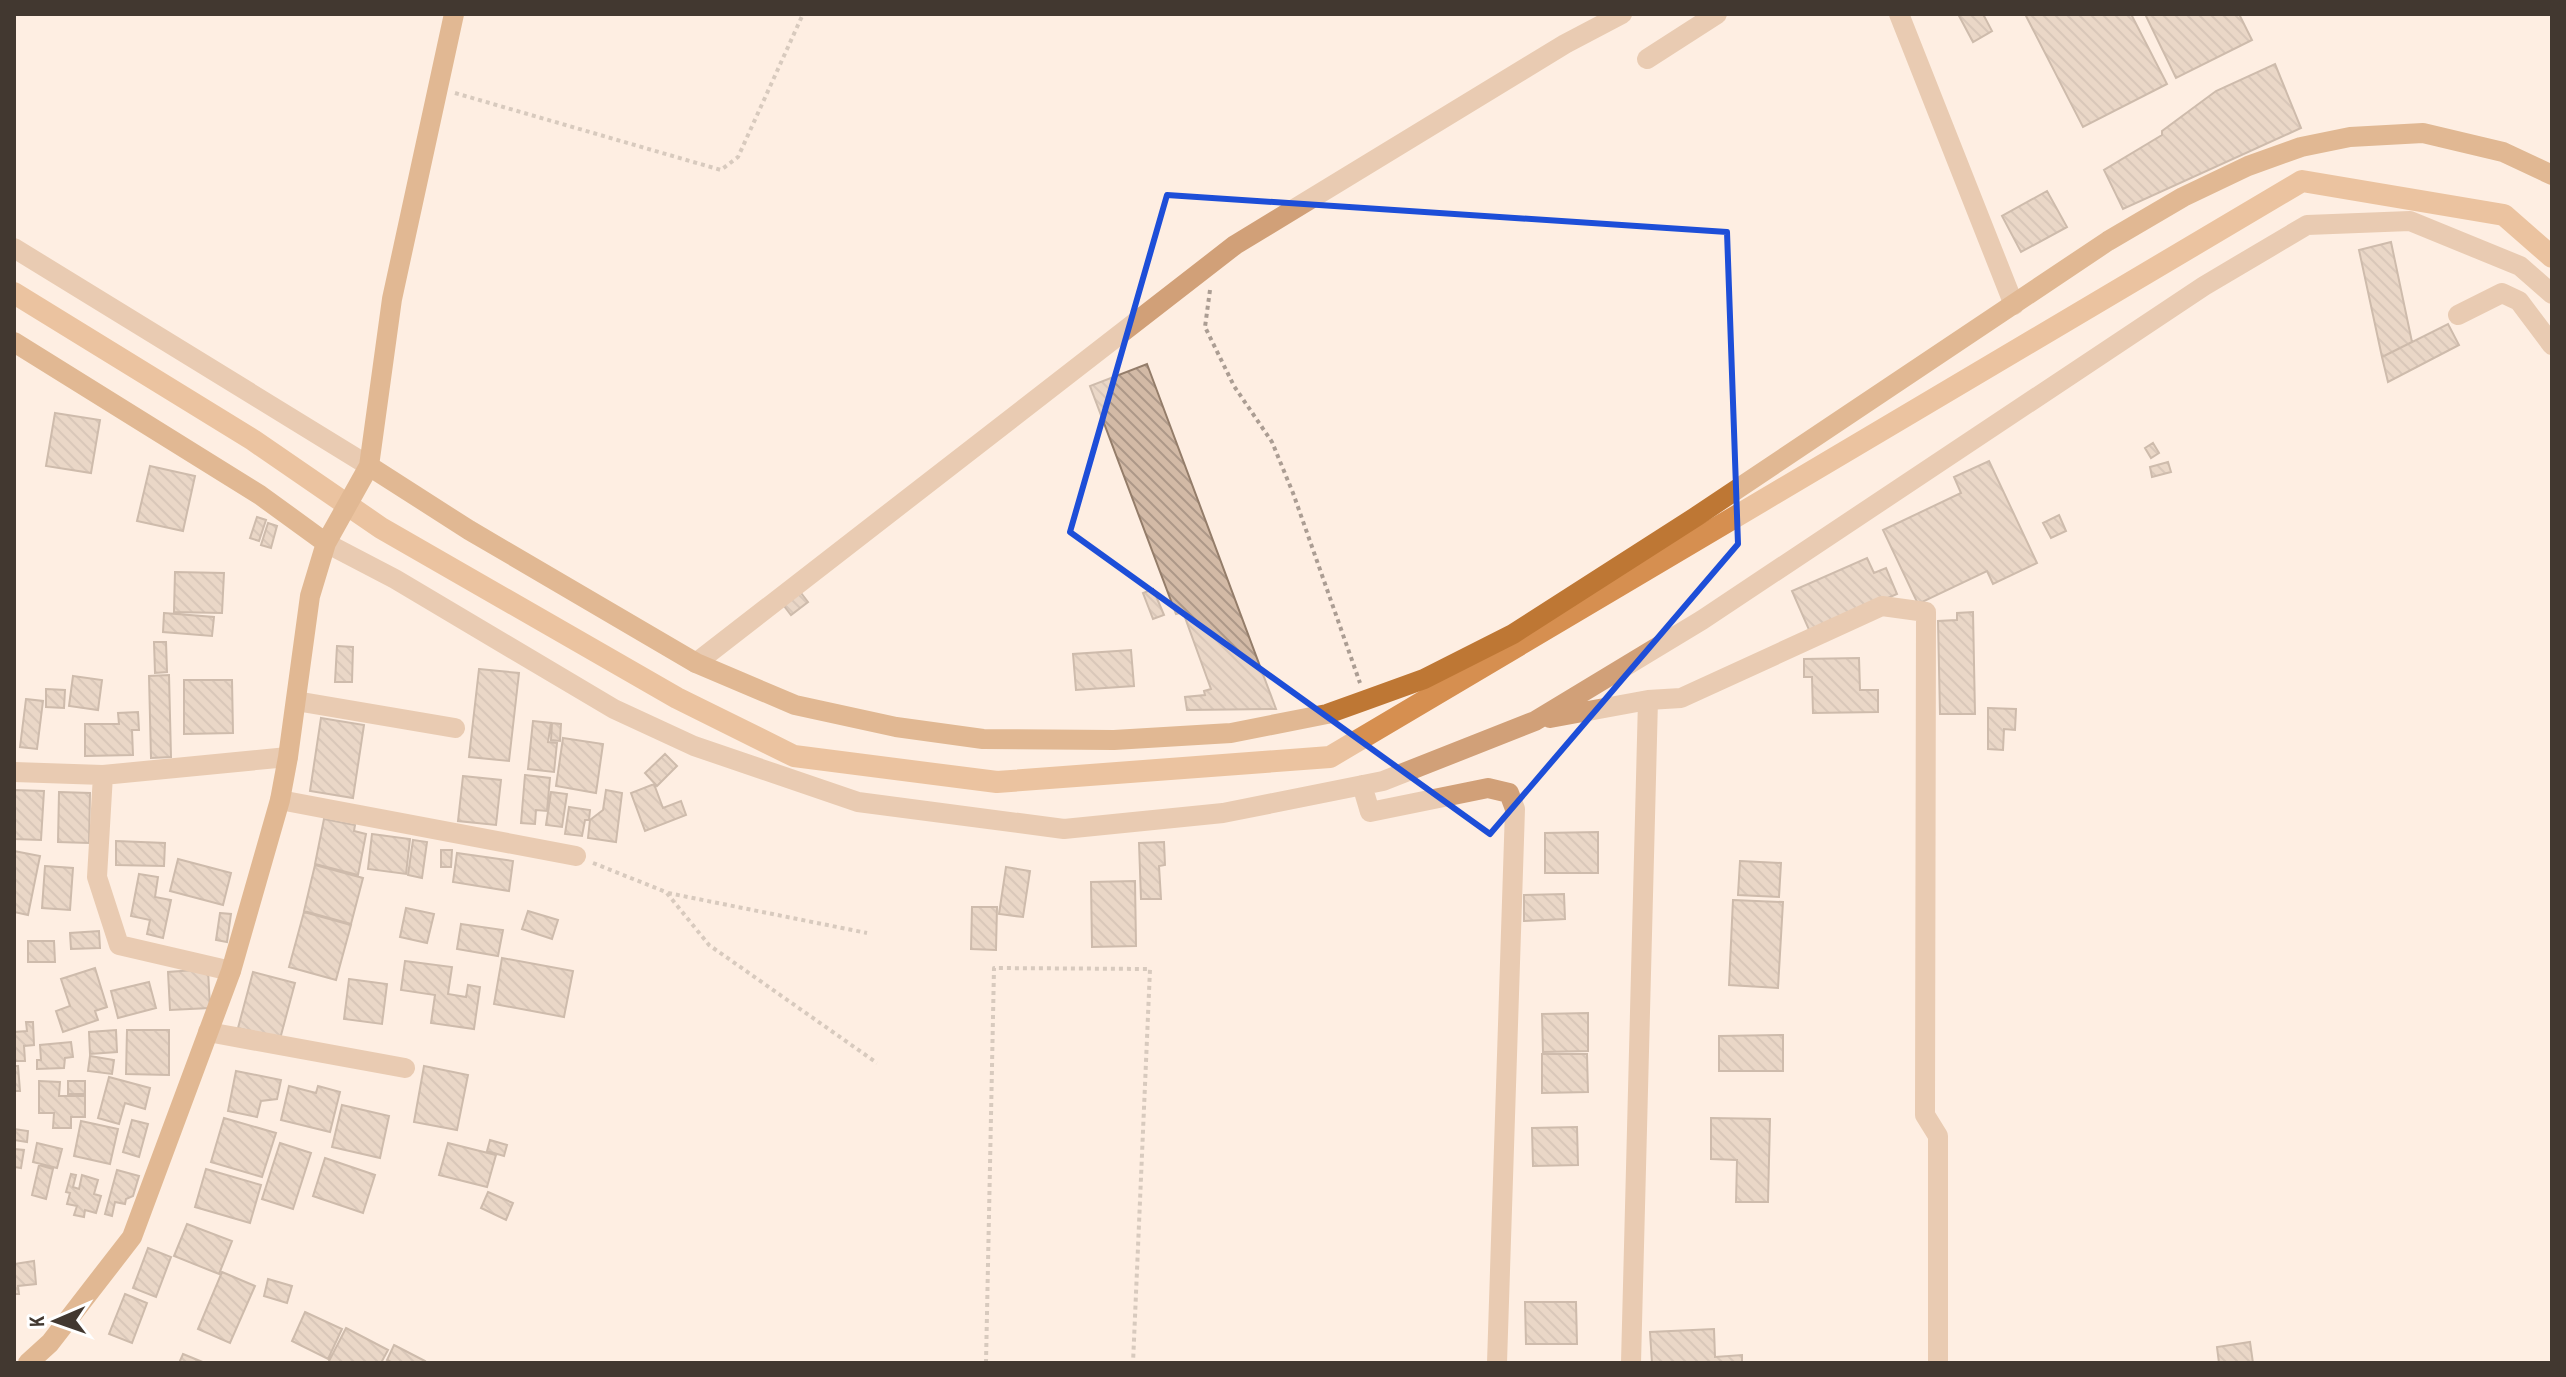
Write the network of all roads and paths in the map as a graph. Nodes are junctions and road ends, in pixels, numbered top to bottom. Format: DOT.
graph roads {
  1 [pos="454,14"];
  2 [pos="803,14"];
  3 [pos="1622,14"];
  4 [pos="1717,14"];
  5 [pos="1899,14"];
  6 [pos="1647,59"];
  7 [pos="437,88"];
  8 [pos="2552,175"];
  9 [pos="14,248"];
  10 [pos="1214,261"];
  11 [pos="2552,294"];
  12 [pos="2014,305"];
  13 [pos="2458,315"];
  14 [pos="14,342"];
  15 [pos="2552,345"];
  16 [pos="369,466"];
  17 [pos="330,536"];
  18 [pos="696,663"];
  19 [pos="1366,700"];
  20 [pos="1648,700"];
  21 [pos="296,701"];
  22 [pos="1535,721"];
  23 [pos="455,728"];
  24 [pos="288,757"];
  25 [pos="14,772"];
  26 [pos="103,775"];
  27 [pos="1362,785"];
  28 [pos="280,800"];
  29 [pos="576,856"];
  30 [pos="666,892"];
  31 [pos="867,933"];
  32 [pos="231,971"];
  33 [pos="208,1032"];
  34 [pos="877,1063"];
  35 [pos="405,1068"];
  36 [pos="28,1363"];
  37 [pos="986,1363"];
  38 [pos="1133,1363"];
  39 [pos="1497,1363"];
  40 [pos="1631,1363"];
  41 [pos="1938,1363"];
  1 -- 7 [label="street"];
  2 -- 7 [label="path"];
  3 -- 10 [label="street"];
  4 -- 6 [label="street"];
  5 -- 12 [label="street"];
  7 -- 16 [label="street"];
  8 -- 12 [label="street"];
  9 -- 16 [label="street"];
  10 -- 18 [label="street"];
  10 -- 19 [label="path"];
  11 -- 22 [label="street"];
  12 -- 19 [label="street"];
  13 -- 15 [label="street"];
  14 -- 17 [label="street"];
  16 -- 17 [label="street"];
  16 -- 18 [label="street"];
  17 -- 21 [label="street"];
  17 -- 27 [label="street"];
  18 -- 19 [label="street"];
  20 -- 22 [label="street"];
  20 -- 40 [label="street"];
  20 -- 41 [label="street"];
  21 -- 23 [label="street"];
  21 -- 24 [label="street"];
  22 -- 27 [label="street"];
  24 -- 26 [label="street"];
  24 -- 28 [label="street"];
  25 -- 26 [label="street"];
  26 -- 32 [label="street"];
  27 -- 39 [label="street"];
  28 -- 29 [label="street"];
  28 -- 32 [label="street"];
  29 -- 30 [label="path"];
  30 -- 31 [label="path"];
  30 -- 34 [label="path"];
  32 -- 33 [label="street"];
  33 -- 35 [label="street"];
  33 -- 36 [label="street"];
  37 -- 38 [label="path"];
}
